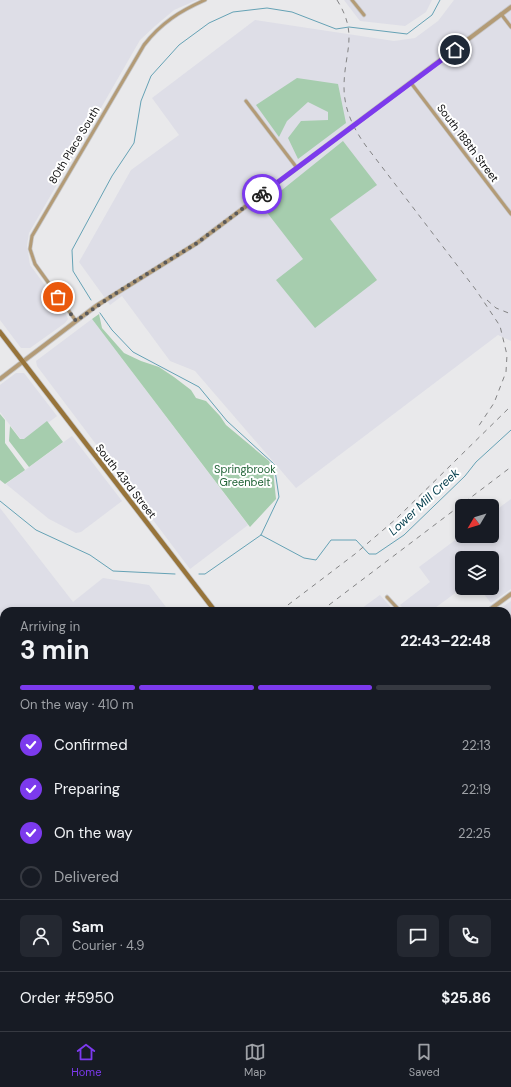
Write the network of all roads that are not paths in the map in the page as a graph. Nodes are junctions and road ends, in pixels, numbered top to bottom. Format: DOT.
graph roads {
  1 [pos="205,0"];
  2 [pos="352,0"];
  3 [pos="511,7"];
  4 [pos="501,14"];
  5 [pos="364,15"];
  6 [pos="511,27"];
  7 [pos="411,83"];
  8 [pos="246,101"];
  9 [pos="297,168"];
  10 [pos="511,214"];
  11 [pos="76,321"];
  12 [pos="0,332"];
  13 [pos="23,362"];
  14 [pos="0,379"];
  15 [pos="511,594"];
  16 [pos="387,597"];
  17 [pos="212,607"];
  18 [pos="396,607"];
  19 [pos="493,607"];
  1 -- 11 [label="street, 80th Place South"];
  2 -- 5 [label="street"];
  3 -- 4 [label="street"];
  4 -- 6 [label="street"];
  4 -- 7 [label="street"];
  7 -- 9 [label="street"];
  7 -- 10 [label="street, South 188th Street"];
  8 -- 9 [label="street"];
  9 -- 11 [label="street"];
  11 -- 13 [label="street"];
  12 -- 13 [label="main road, South 43rd Street"];
  13 -- 14 [label="street"];
  13 -- 17 [label="main road, South 43rd Street"];
  15 -- 19 [label="street"];
  16 -- 18 [label="street"];
}
